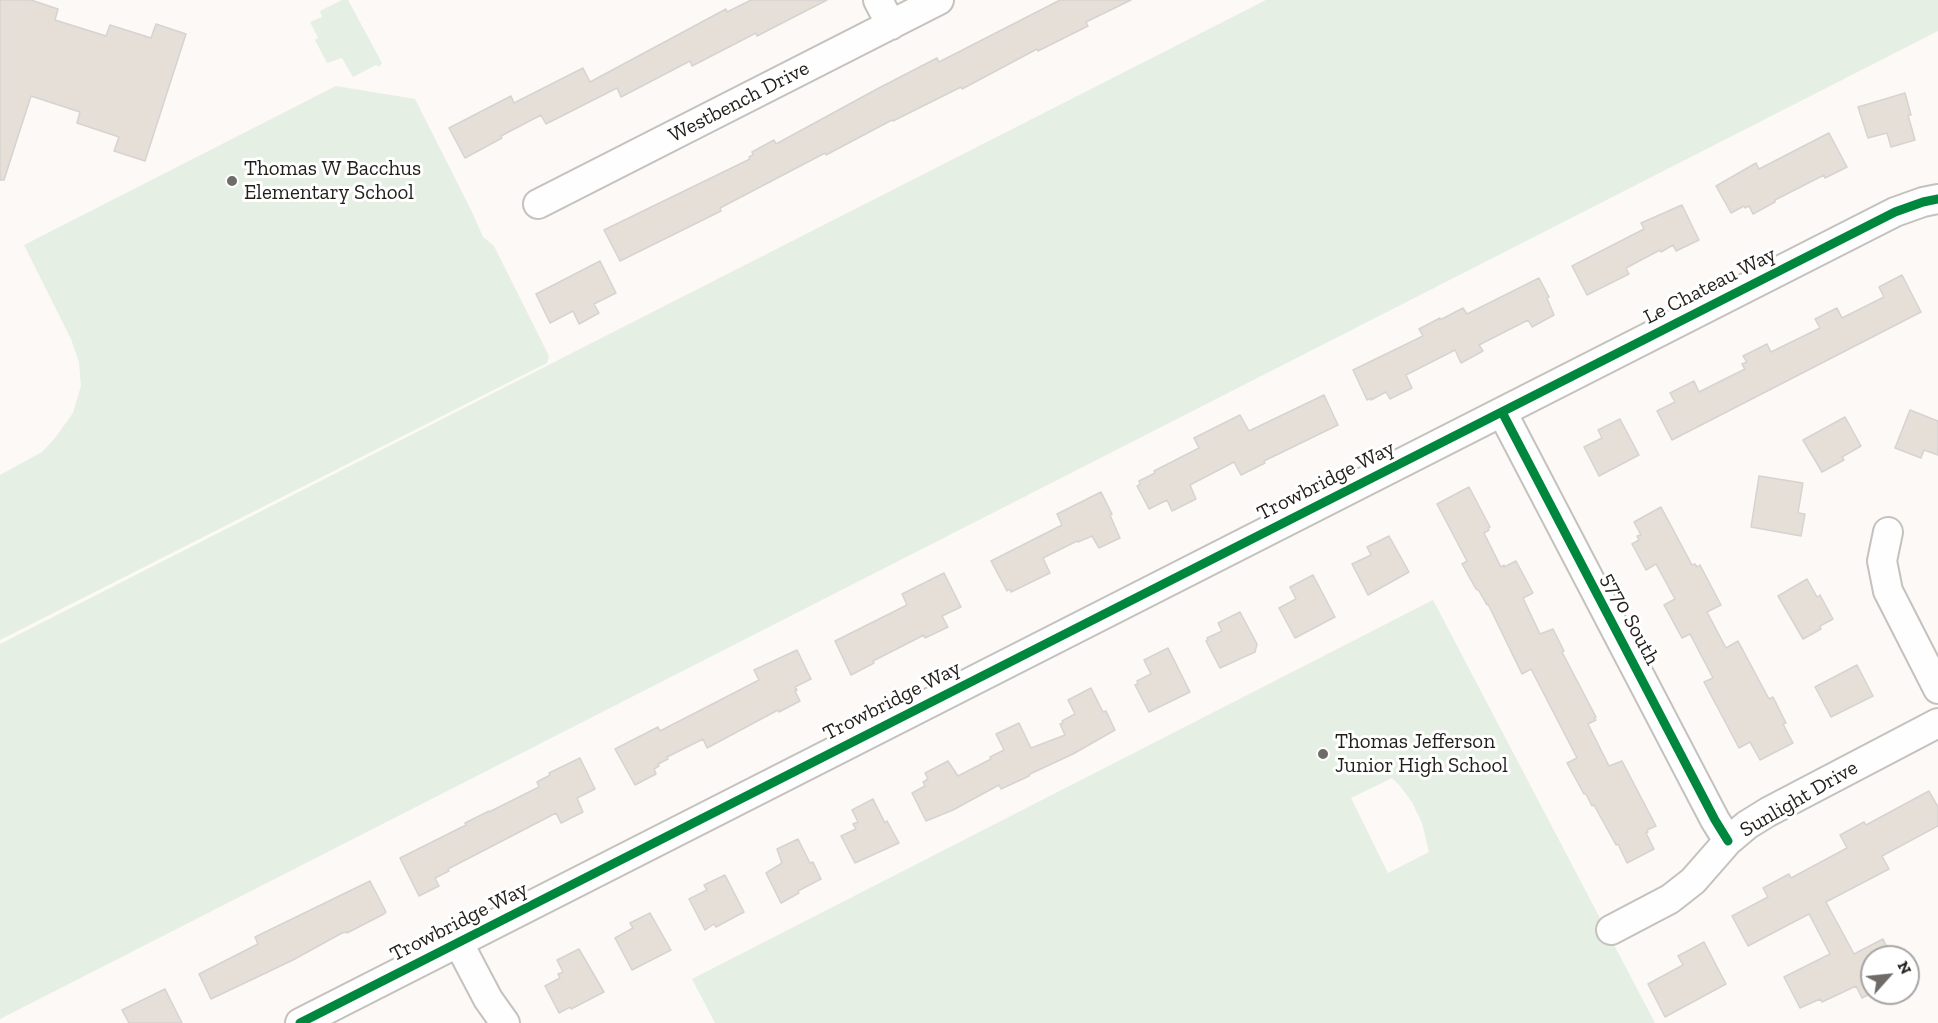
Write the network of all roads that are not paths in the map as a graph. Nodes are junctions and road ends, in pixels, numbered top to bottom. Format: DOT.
graph roads {
  1 [pos="878,0"];
  2 [pos="939,0"];
  3 [pos="891,25"];
  4 [pos="1938,199"];
  5 [pos="538,204"];
  6 [pos="1502,412"];
  7 [pos="1888,532"];
  8 [pos="1938,689"];
  9 [pos="1938,723"];
  10 [pos="1728,842"];
  11 [pos="1611,930"];
  12 [pos="458,942"];
  13 [pos="300,1023"];
  14 [pos="505,1023"];
  1 -- 3 [label="street"];
  2 -- 3 [label="street, Westbench Drive"];
  3 -- 5 [label="street, Westbench Drive"];
  4 -- 6 [label="street, Le Chateau Way"];
  6 -- 10 [label="street, 5770 South"];
  6 -- 12 [label="street, Trowbridge Way"];
  7 -- 8 [label="street"];
  9 -- 10 [label="street, Sunlight Drive"];
  10 -- 11 [label="street, Sunlight Drive"];
  12 -- 13 [label="street, Trowbridge Way"];
  12 -- 14 [label="street"];
}
